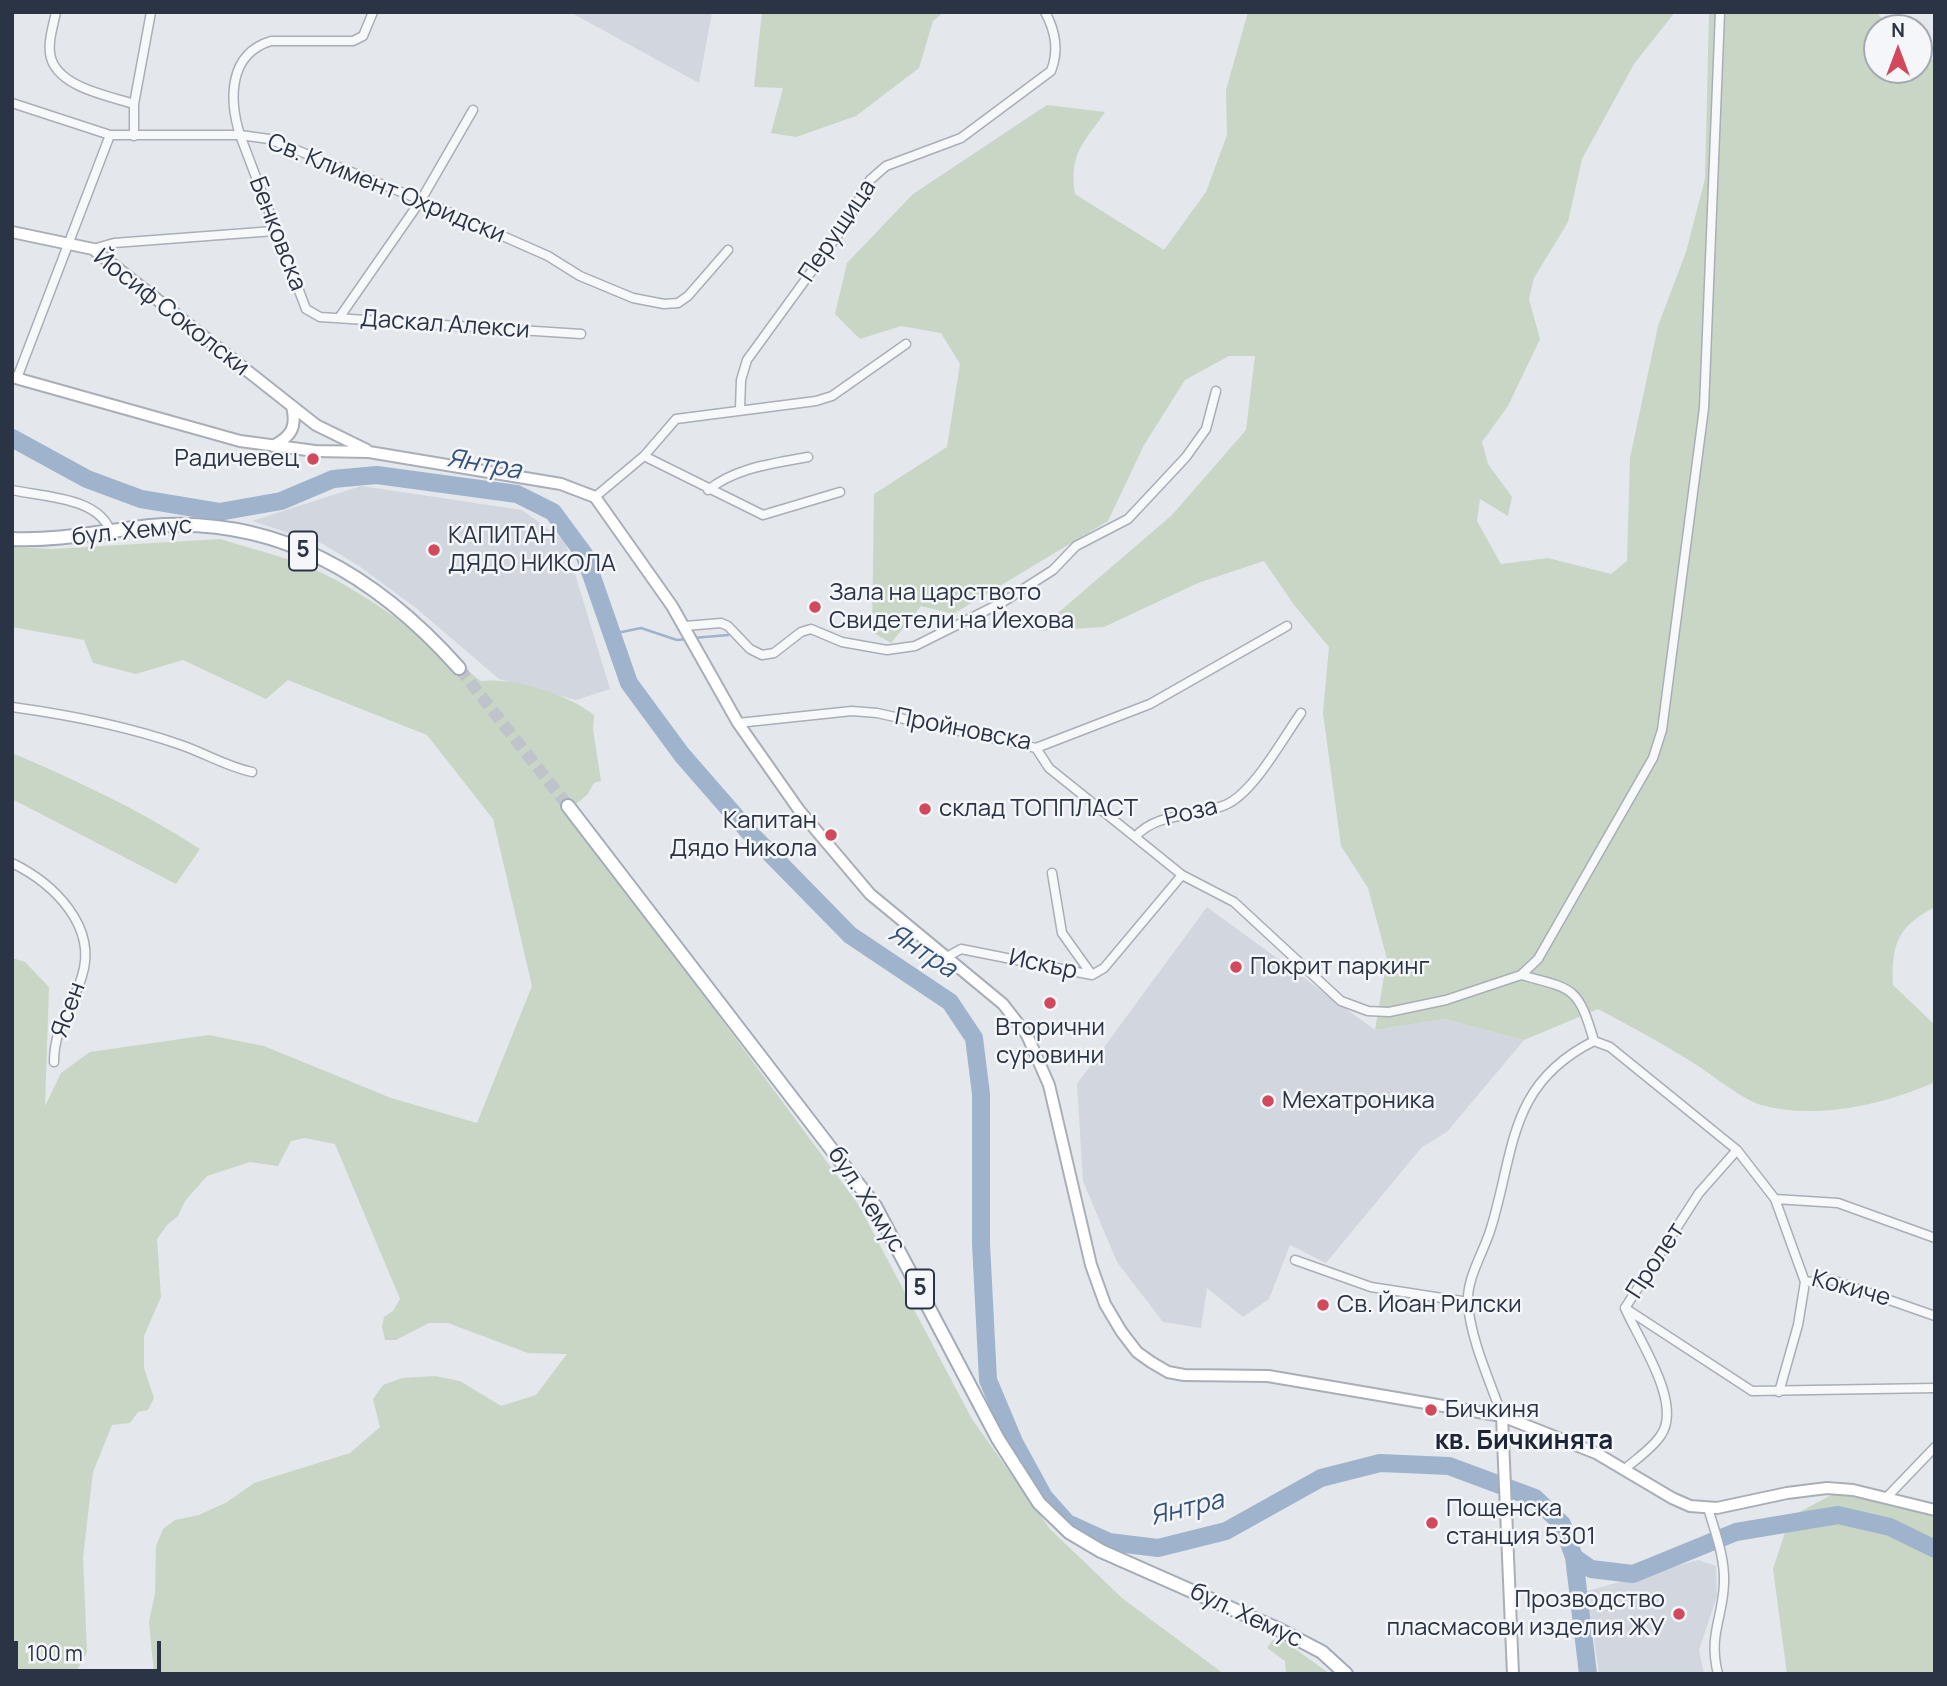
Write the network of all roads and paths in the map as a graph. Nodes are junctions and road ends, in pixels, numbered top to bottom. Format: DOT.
graph roads {
  1 [pos="56,12"];
  2 [pos="150,12"];
  3 [pos="373,12"];
  4 [pos="1045,12"];
  5 [pos="1720,12"];
  6 [pos="12,103"];
  7 [pos="134,104"];
  8 [pos="473,110"];
  9 [pos="110,135"];
  10 [pos="240,135"];
  11 [pos="134,136"];
  12 [pos="421,200"];
  13 [pos="274,231"];
  14 [pos="12,232"];
  15 [pos="70,243"];
  16 [pos="93,249"];
  17 [pos="728,250"];
  18 [pos="310,314"];
  19 [pos="339,318"];
  20 [pos="580,334"];
  21 [pos="906,344"];
  22 [pos="15,378"];
  23 [pos="1216,391"];
  24 [pos="292,406"];
  25 [pos="740,410"];
  26 [pos="273,446"];
  27 [pos="369,452"];
  28 [pos="643,456"];
  29 [pos="808,457"];
  30 [pos="12,490"];
  31 [pos="708,490"];
  32 [pos="840,492"];
  33 [pos="595,497"];
  34 [pos="111,533"];
  35 [pos="12,539"];
  36 [pos="1287,626"];
  37 [pos="686,629"];
  38 [pos="458,668"];
  39 [pos="12,707"];
  40 [pos="1301,713"];
  41 [pos="738,723"];
  42 [pos="1036,748"];
  43 [pos="252,772"];
  44 [pos="568,806"];
  45 [pos="1135,837"];
  46 [pos="12,863"];
  47 [pos="1052,873"];
  48 [pos="1181,875"];
  49 [pos="945,958"];
  50 [pos="1092,975"];
  51 [pos="1521,975"];
  52 [pos="1594,1041"];
  53 [pos="54,1062"];
  54 [pos="1737,1150"];
  55 [pos="1775,1199"];
  56 [pos="1935,1238"];
  57 [pos="1295,1260"];
  58 [pos="1805,1282"];
  59 [pos="1468,1302"];
  60 [pos="1625,1308"];
  61 [pos="1935,1316"];
  62 [pos="1935,1388"];
  63 [pos="1779,1392"];
  64 [pos="1502,1416"];
  65 [pos="1935,1447"];
  66 [pos="1625,1469"];
  67 [pos="1886,1498"];
  68 [pos="1709,1508"];
  69 [pos="1935,1510"];
  70 [pos="1346,1674"];
  71 [pos="1513,1674"];
  72 [pos="1718,1674"];
  1 -- 7 [label="street"];
  2 -- 7 [label="street"];
  3 -- 10 [label="street, Бенковска"];
  4 -- 25 [label="street, Перущица"];
  5 -- 51 [label="street"];
  6 -- 9 [label="street, Св. Климент Охридски"];
  7 -- 11 [label="street"];
  8 -- 12 [label="street"];
  9 -- 11 [label="street, Св. Климент Охридски"];
  9 -- 15 [label="street"];
  10 -- 11 [label="street, Св. Климент Охридски"];
  10 -- 12 [label="street, Св. Климент Охридски"];
  10 -- 13 [label="street, Бенковска"];
  12 -- 17 [label="street, Св. Климент Охридски"];
  12 -- 19 [label="street"];
  13 -- 16 [label="street"];
  13 -- 18 [label="street, Бенковска"];
  14 -- 15 [label="street, Йосиф Соколски"];
  15 -- 16 [label="street, Йосиф Соколски"];
  15 -- 22 [label="street"];
  16 -- 24 [label="street, Йосиф Соколски"];
  18 -- 19 [label="street, Даскал Алекси"];
  19 -- 20 [label="street, Даскал Алекси"];
  21 -- 25 [label="street"];
  22 -- 26 [label="street"];
  23 -- 37 [label="street"];
  24 -- 26 [label="street"];
  24 -- 27 [label="street, Йосиф Соколски"];
  25 -- 28 [label="street"];
  26 -- 27 [label="street"];
  27 -- 33 [label="street"];
  28 -- 31 [label="street"];
  28 -- 33 [label="street"];
  29 -- 31 [label="street"];
  30 -- 34 [label="street"];
  31 -- 32 [label="street"];
  33 -- 37 [label="street"];
  34 -- 35 [label="main road, бул. Хемус / 5"];
  34 -- 38 [label="main road, бул. Хемус / 5"];
  36 -- 42 [label="street, Пройновска"];
  37 -- 41 [label="street"];
  39 -- 43 [label="street"];
  40 -- 45 [label="street, Роза"];
  41 -- 42 [label="street, Пройновска"];
  41 -- 49 [label="street"];
  42 -- 45 [label="street, Роза"];
  44 -- 70 [label="main road, бул. Хемус / 5"];
  45 -- 48 [label="street"];
  46 -- 53 [label="street, Ясен"];
  47 -- 50 [label="street"];
  48 -- 50 [label="street, Искър"];
  48 -- 51 [label="street"];
  49 -- 50 [label="street, Искър"];
  49 -- 64 [label="street"];
  51 -- 52 [label="street"];
  52 -- 54 [label="street"];
  52 -- 59 [label="street"];
  54 -- 55 [label="street"];
  54 -- 60 [label="street, Пролет"];
  55 -- 56 [label="street"];
  55 -- 58 [label="street, Кокиче"];
  57 -- 59 [label="street"];
  58 -- 61 [label="street, Кокиче"];
  58 -- 63 [label="street"];
  59 -- 64 [label="street"];
  60 -- 63 [label="street"];
  60 -- 66 [label="street, Пролет"];
  62 -- 63 [label="street"];
  64 -- 66 [label="street"];
  64 -- 71 [label="street"];
  65 -- 67 [label="street"];
  66 -- 68 [label="street"];
  67 -- 68 [label="street"];
  67 -- 69 [label="street"];
  68 -- 72 [label="street"];
}
